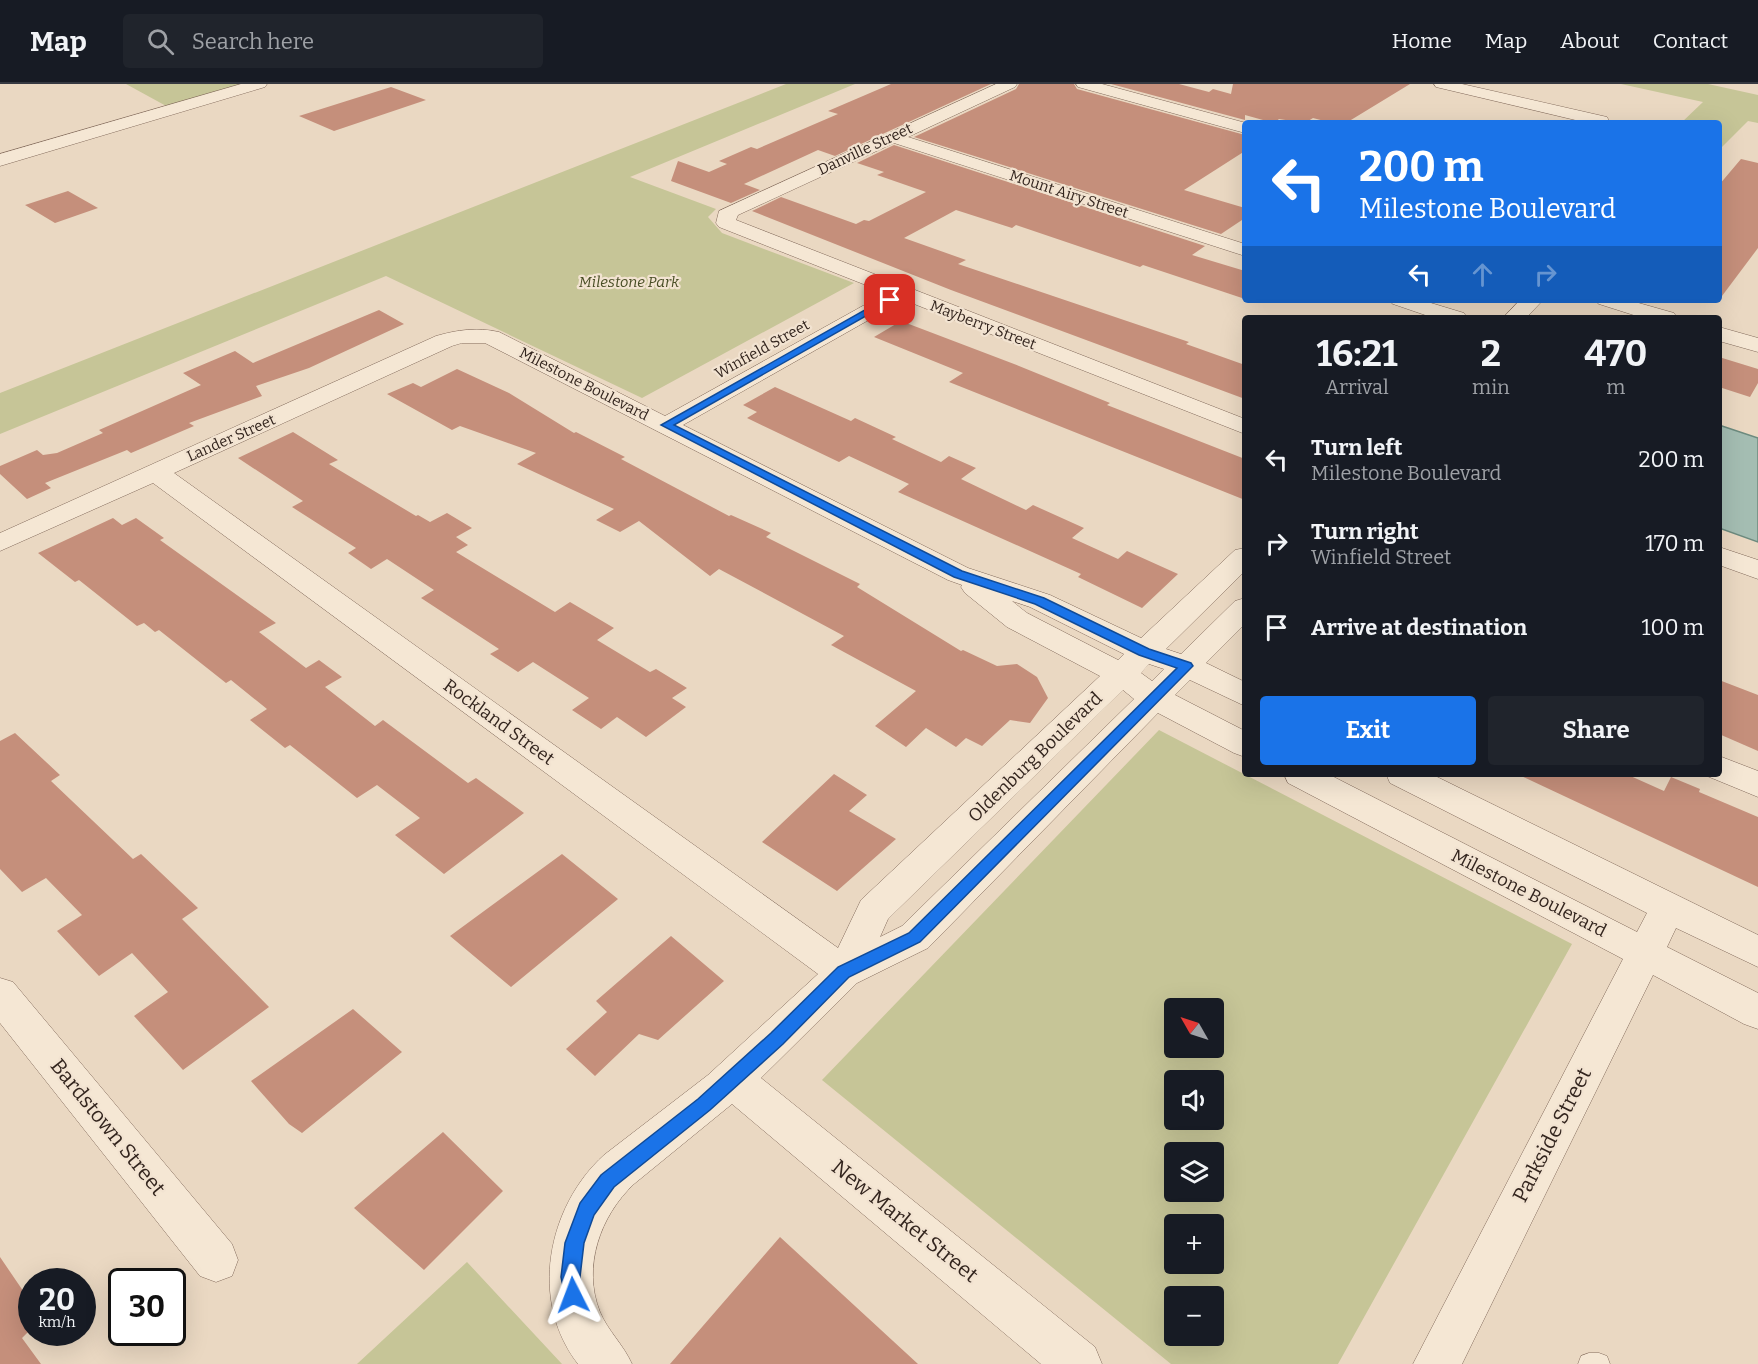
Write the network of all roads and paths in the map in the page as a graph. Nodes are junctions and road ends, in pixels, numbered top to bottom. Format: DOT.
graph roads {
  1 [pos="258,84"];
  2 [pos="1009,84"];
  3 [pos="1084,84"];
  4 [pos="1442,84"];
  5 [pos="1593,120"];
  6 [pos="1242,127"];
  7 [pos="892,137"];
  8 [pos="0,160"];
  9 [pos="725,218"];
  10 [pos="1242,249"];
  11 [pos="880,285"];
  12 [pos="902,293"];
  13 [pos="1409,303"];
  14 [pos="1529,303"];
  15 [pos="1616,303"];
  16 [pos="1447,315"];
  17 [pos="1517,315"];
  18 [pos="1656,315"];
  19 [pos="1722,334"];
  20 [pos="464,336"];
  21 [pos="1754,337"];
  22 [pos="644,414"];
  23 [pos="666,425"];
  24 [pos="1242,426"];
  25 [pos="156,472"];
  26 [pos="0,543"];
  27 [pos="1722,556"];
  28 [pos="1242,559"];
  29 [pos="1758,570"];
  30 [pos="958,574"];
  31 [pos="1242,610"];
  32 [pos="1144,652"];
  33 [pos="1186,666"];
  34 [pos="1121,674"];
  35 [pos="1242,694"];
  36 [pos="1154,698"];
  37 [pos="1242,743"];
  38 [pos="1722,769"];
  39 [pos="1306,777"];
  40 [pos="1408,777"];
  41 [pos="1758,785"];
  42 [pos="1668,907"];
  43 [pos="1644,952"];
  44 [pos="1758,952"];
  45 [pos="843,972"];
  46 [pos="0,994"];
  47 [pos="1758,1012"];
  48 [pos="732,1079"];
  49 [pos="216,1260"];
  50 [pos="608,1364"];
  51 [pos="1078,1364"];
  52 [pos="1437,1364"];
  53 [pos="1588,1364"];
  54 [pos="1599,1364"];
  1 -- 8 [label="street"];
  2 -- 7 [label="street, Danville Street"];
  3 -- 6 [label="street"];
  4 -- 5 [label="street"];
  7 -- 9 [label="street, Danville Street"];
  7 -- 10 [label="street, Mount Airy Street"];
  9 -- 11 [label="street, Mayberry Street"];
  11 -- 12 [label="street, Mayberry Street"];
  11 -- 22 [label="street, Winfield Street"];
  12 -- 23 [label="street, Winfield Street"];
  12 -- 24 [label="street, Mayberry Street"];
  13 -- 16 [label="street"];
  14 -- 17 [label="street"];
  15 -- 18 [label="street"];
  19 -- 21 [label="street"];
  20 -- 22 [label="street, Milestone Boulevard"];
  20 -- 25 [label="street, Lander Street"];
  22 -- 23 [label="street, Milestone Boulevard"];
  23 -- 30 [label="street, Milestone Boulevard"];
  25 -- 26 [label="street, Lander Street"];
  25 -- 45 [label="street, Rockland Street"];
  27 -- 29 [label="street"];
  28 -- 32 [label="street, Oldenburg Boulevard"];
  30 -- 32 [label="street, Milestone Boulevard"];
  30 -- 34 [label="street, Milestone Boulevard"];
  31 -- 33 [label="street, Oldenburg Boulevard"];
  32 -- 33 [label="street, Milestone Boulevard"];
  32 -- 34 [label="street, Oldenburg Boulevard"];
  33 -- 35 [label="street, Milestone Boulevard"];
  33 -- 36 [label="street, Oldenburg Boulevard"];
  34 -- 36 [label="street, Milestone Boulevard"];
  34 -- 45 [label="street, Oldenburg Boulevard"];
  36 -- 37 [label="street, Milestone Boulevard"];
  36 -- 45 [label="street, Oldenburg Boulevard"];
  38 -- 41 [label="street"];
  39 -- 43 [label="street, Milestone Boulevard"];
  40 -- 42 [label="street"];
  42 -- 43 [label="street, Parkside Street"];
  42 -- 44 [label="street"];
  43 -- 47 [label="street, Milestone Boulevard"];
  43 -- 52 [label="street, Parkside Street"];
  45 -- 48 [label="street, Oldenburg Boulevard"];
  46 -- 49 [label="street, Bardstown Street"];
  48 -- 50 [label="street, Oldenburg Boulevard"];
  48 -- 51 [label="street, New Market Street"];
  53 -- 54 [label="lane"];
}
